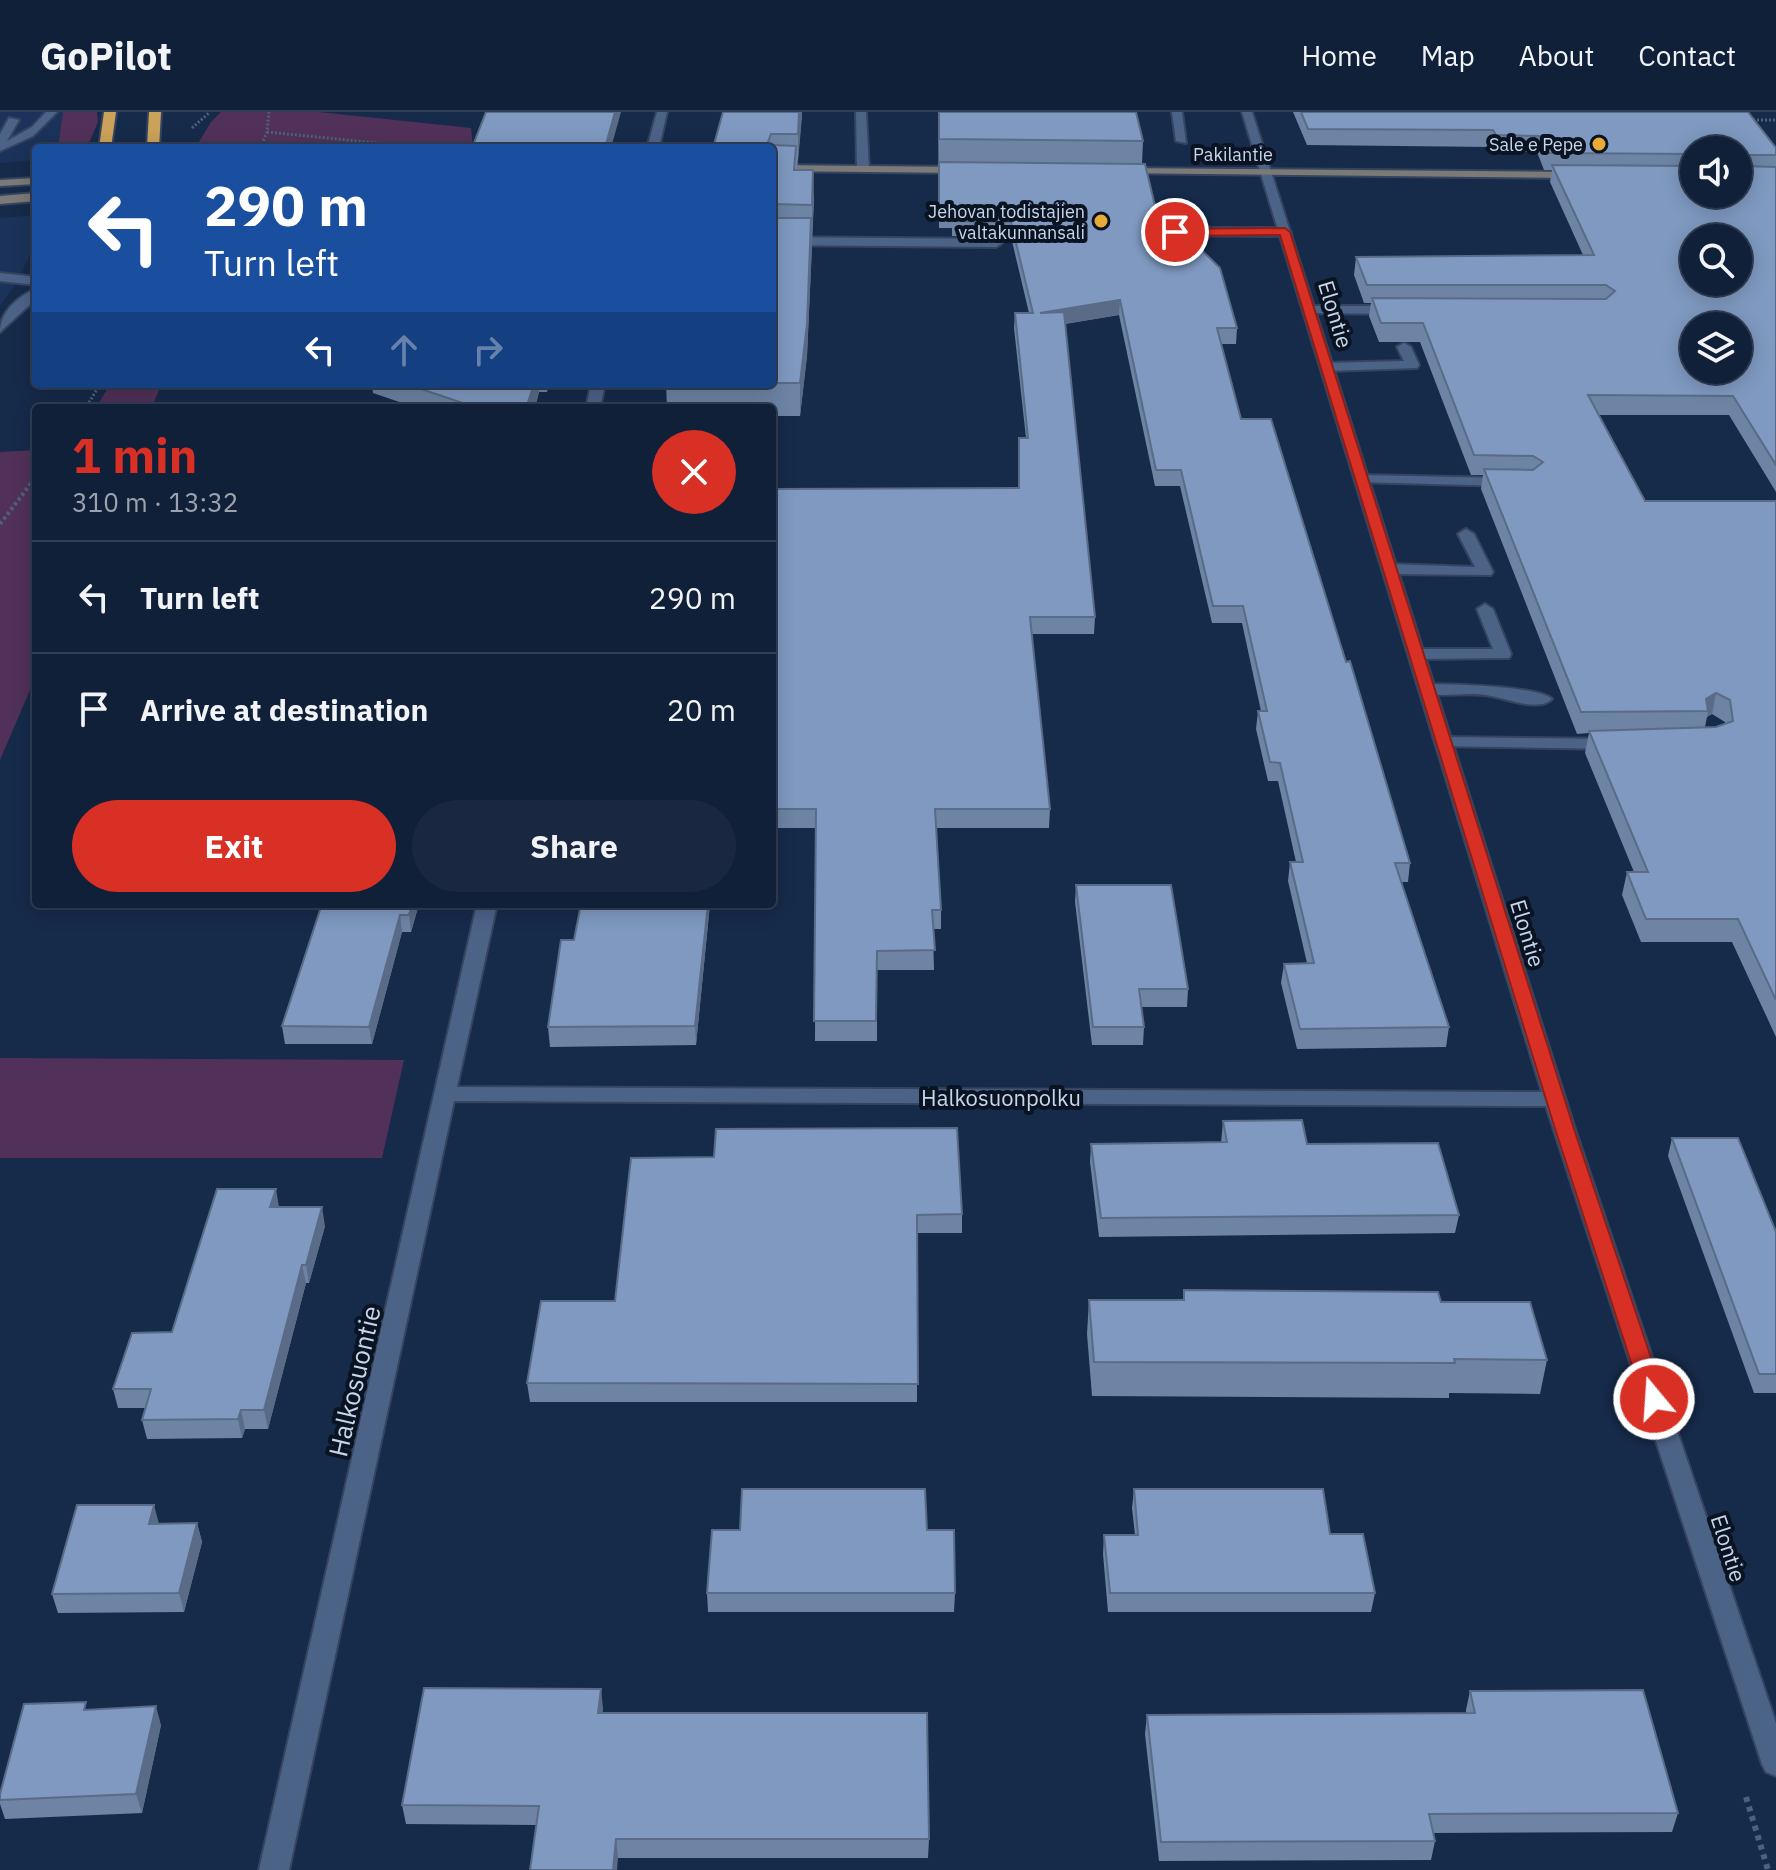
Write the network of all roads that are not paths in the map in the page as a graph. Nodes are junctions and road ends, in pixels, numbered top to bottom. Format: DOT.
graph roads {
  1 [pos="52,112"];
  2 [pos="110,112"];
  3 [pos="155,112"];
  4 [pos="662,112"];
  5 [pos="861,112"];
  6 [pos="1177,112"];
  7 [pos="1247,112"];
  8 [pos="13,120"];
  9 [pos="1182,141"];
  10 [pos="106,144"];
  11 [pos="153,144"];
  12 [pos="654,144"];
  13 [pos="0,146"];
  14 [pos="776,168"];
  15 [pos="863,169"];
  16 [pos="974,170"];
  17 [pos="1100,171"];
  18 [pos="1267,172"];
  19 [pos="1588,176"];
  20 [pos="32,181"];
  21 [pos="0,183"];
  22 [pos="32,197"];
  23 [pos="0,200"];
  24 [pos="1175,232"];
  25 [pos="1285,232"];
  26 [pos="776,241"];
  27 [pos="996,243"];
  28 [pos="0,277"];
  29 [pos="32,281"];
  30 [pos="32,296"];
  31 [pos="1309,310"];
  32 [pos="1418,310"];
  33 [pos="0,328"];
  34 [pos="1404,347"];
  35 [pos="1327,367"];
  36 [pos="1362,479"];
  37 [pos="1530,483"];
  38 [pos="1466,534"];
  39 [pos="1390,569"];
  40 [pos="1485,609"];
  41 [pos="1416,654"];
  42 [pos="1427,689"];
  43 [pos="1544,699"];
  44 [pos="1444,742"];
  45 [pos="1628,744"];
  46 [pos="486,908"];
  47 [pos="447,1094"];
  48 [pos="1555,1099"];
  49 [pos="1776,1764"];
  50 [pos="274,1870"];
  1 -- 13 [label="street"];
  2 -- 10 [label="highway"];
  3 -- 11 [label="highway"];
  4 -- 12 [label="street"];
  5 -- 15 [label="street"];
  6 -- 9 [label="street"];
  7 -- 18 [label="street, Elontie"];
  8 -- 13 [label="street"];
  14 -- 15 [label="main road"];
  15 -- 16 [label="main road"];
  17 -- 18 [label="main road, Pakilantie"];
  18 -- 19 [label="main road, Pakilantie"];
  18 -- 25 [label="street, Elontie"];
  20 -- 21 [label="main road"];
  22 -- 23 [label="main road"];
  24 -- 25 [label="street"];
  25 -- 31 [label="street, Elontie"];
  26 -- 27 [label="street"];
  28 -- 29 [label="street"];
  30 -- 33 [label="street"];
  31 -- 32 [label="street"];
  31 -- 35 [label="street, Elontie"];
  34 -- 35 [label="street"];
  35 -- 36 [label="street, Elontie"];
  36 -- 37 [label="street"];
  36 -- 39 [label="street, Elontie"];
  38 -- 39 [label="street"];
  39 -- 41 [label="street, Elontie"];
  40 -- 41 [label="street"];
  41 -- 42 [label="street, Elontie"];
  42 -- 43 [label="street"];
  42 -- 44 [label="street, Elontie"];
  44 -- 45 [label="street"];
  44 -- 48 [label="street, Elontie"];
  46 -- 47 [label="street, Halkosuontie"];
  47 -- 48 [label="street, Halkosuonpolku"];
  47 -- 50 [label="street, Halkosuontie"];
  48 -- 49 [label="street, Elontie"];
}
